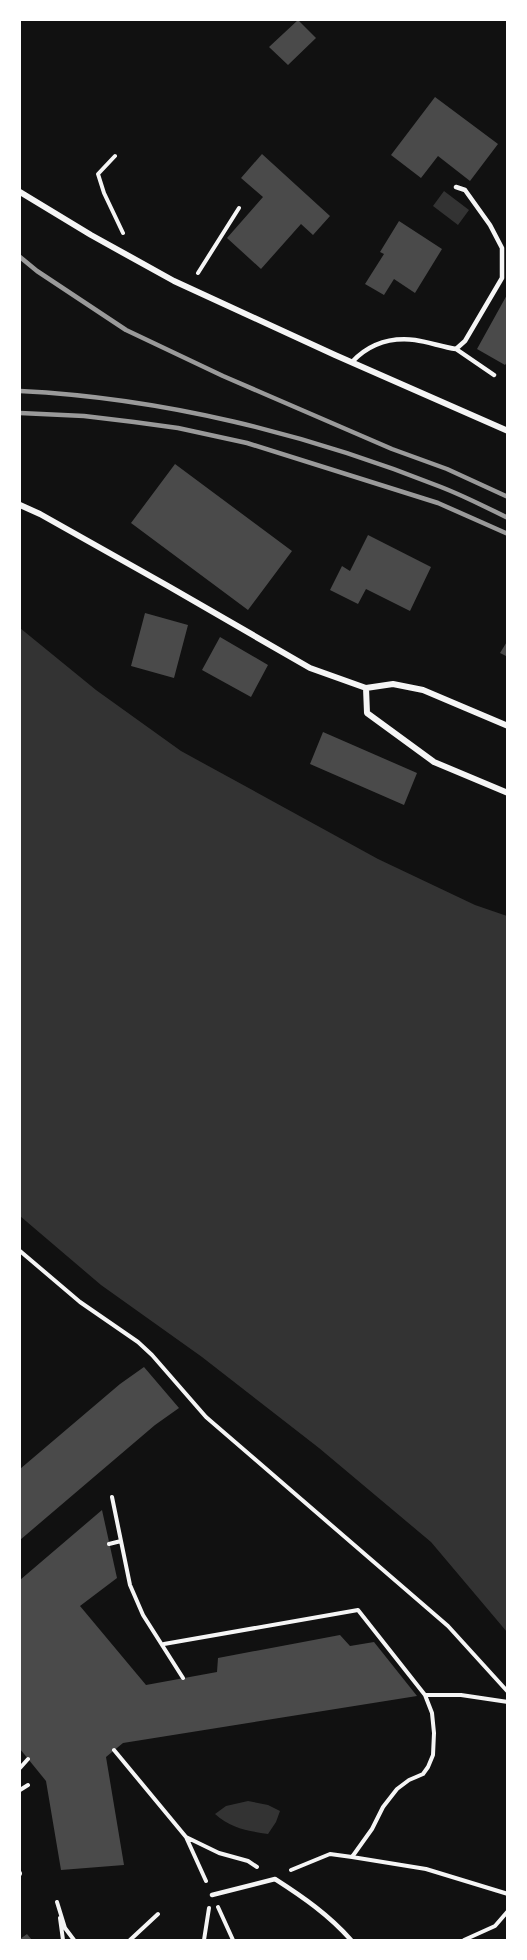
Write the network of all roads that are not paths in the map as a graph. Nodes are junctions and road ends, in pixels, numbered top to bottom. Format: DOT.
graph roads {
  1 [pos="456,187"];
  2 [pos="20,192"];
  3 [pos="505,263"];
  4 [pos="456,349"];
  5 [pos="352,362"];
  6 [pos="494,375"];
  7 [pos="507,431"];
  8 [pos="20,505"];
  9 [pos="366,688"];
  10 [pos="507,726"];
  11 [pos="507,793"];
  12 [pos="212,1895"];
  13 [pos="351,1941"];
  1 -- 3 [label="lane"];
  2 -- 5 [label="street"];
  3 -- 4 [label="lane"];
  4 -- 5 [label="lane"];
  4 -- 6 [label="lane"];
  5 -- 7 [label="street"];
  8 -- 9 [label="street"];
  9 -- 10 [label="street"];
  9 -- 11 [label="street"];
  12 -- 13 [label="lane"];
}
